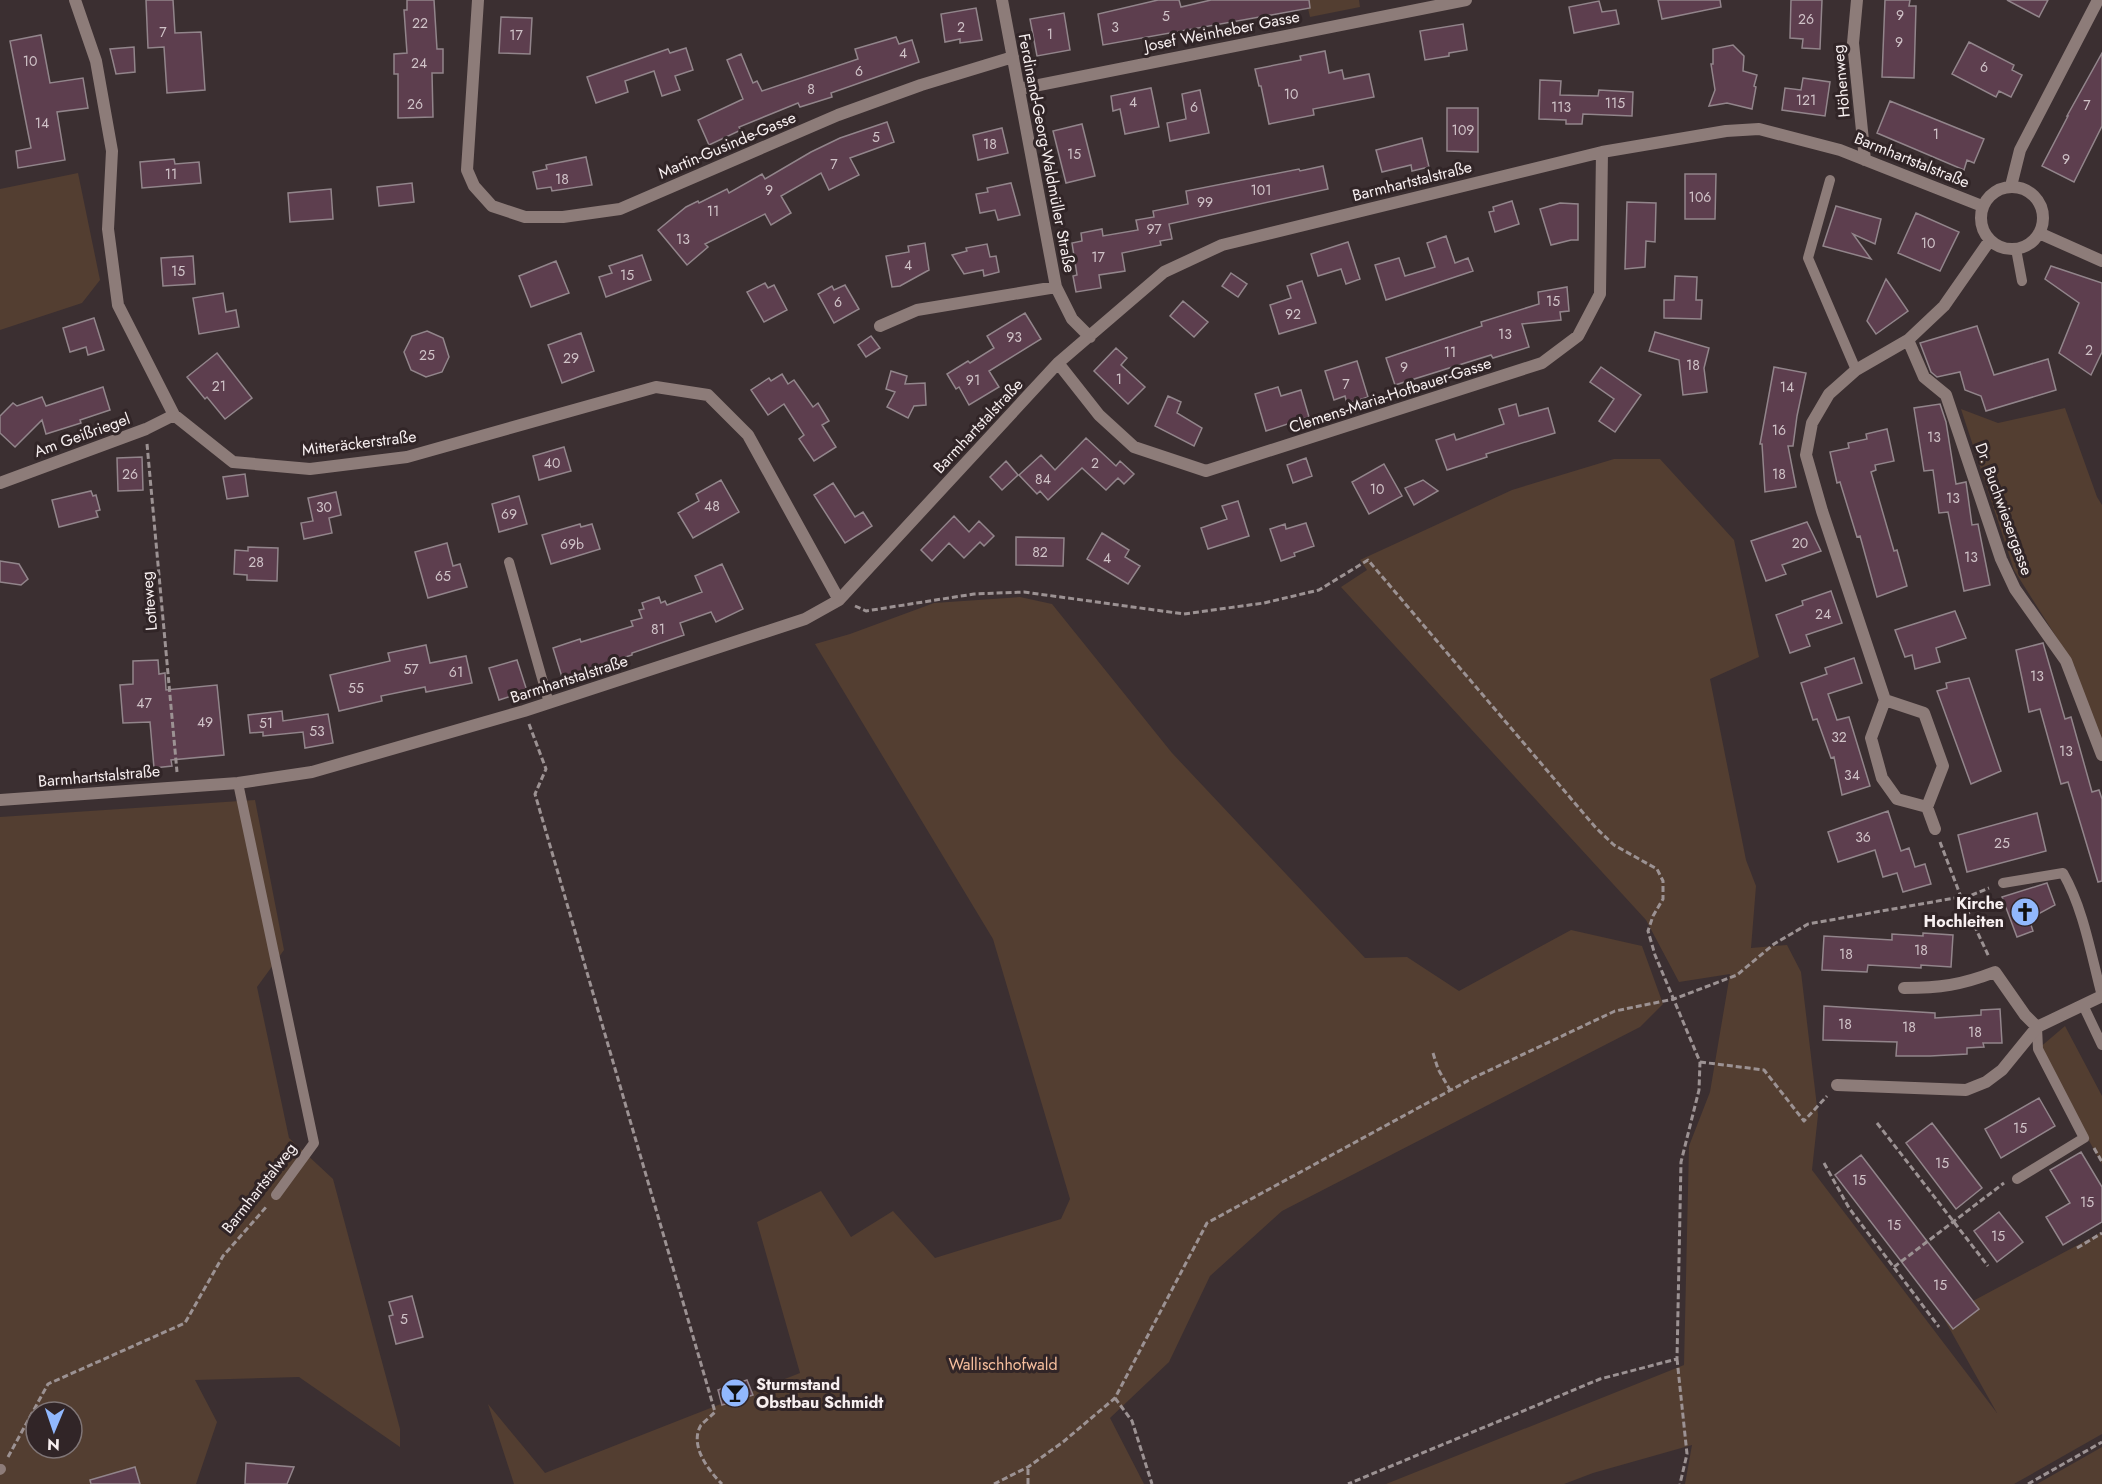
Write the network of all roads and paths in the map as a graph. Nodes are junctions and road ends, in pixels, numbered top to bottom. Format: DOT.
graph roads {
  1 [pos="75,0"];
  2 [pos="478,0"];
  3 [pos="1002,0"];
  4 [pos="1466,0"];
  5 [pos="1857,0"];
  6 [pos="2098,0"];
  7 [pos="1013,57"];
  8 [pos="1019,89"];
  9 [pos="1602,152"];
  10 [pos="1865,160"];
  11 [pos="1830,180"];
  12 [pos="2011,186"];
  13 [pos="1982,206"];
  14 [pos="2039,232"];
  15 [pos="1990,240"];
  16 [pos="2016,249"];
  17 [pos="2102,261"];
  18 [pos="2022,281"];
  19 [pos="1056,287"];
  20 [pos="880,326"];
  21 [pos="1090,337"];
  22 [pos="1908,340"];
  23 [pos="1058,363"];
  24 [pos="1856,370"];
  25 [pos="174,415"];
  26 [pos="146,429"];
  27 [pos="0,483"];
  28 [pos="509,562"];
  29 [pos="839,600"];
  30 [pos="1885,700"];
  31 [pos="549,703"];
  32 [pos="524,711"];
  33 [pos="2102,755"];
  34 [pos="177,771"];
  35 [pos="238,783"];
  36 [pos="0,800"];
  37 [pos="1927,807"];
  38 [pos="1935,829"];
  39 [pos="2003,883"];
  40 [pos="1961,897"];
  41 [pos="1995,972"];
  42 [pos="1904,988"];
  43 [pos="2102,996"];
  44 [pos="1674,999"];
  45 [pos="2083,1005"];
  46 [pos="2037,1027"];
  47 [pos="2102,1045"];
  48 [pos="1433,1053"];
  49 [pos="1700,1062"];
  50 [pos="1837,1085"];
  51 [pos="1450,1090"];
  52 [pos="1877,1123"];
  53 [pos="1824,1163"];
  54 [pos="2017,1179"];
  55 [pos="276,1195"];
  56 [pos="1953,1222"];
  57 [pos="2102,1233"];
  58 [pos="2077,1248"];
  59 [pos="1988,1266"];
  60 [pos="1894,1267"];
  61 [pos="1940,1328"];
  62 [pos="1677,1359"];
  63 [pos="1114,1398"];
  64 [pos="2102,1442"];
  65 [pos="1028,1467"];
  66 [pos="0,1470"];
  67 [pos="722,1484"];
  68 [pos="994,1484"];
  69 [pos="1028,1484"];
  70 [pos="1152,1484"];
  71 [pos="1348,1484"];
  72 [pos="1680,1484"];
  73 [pos="2028,1484"];
  1 -- 25 [label="street, Mitteräckerstraße"];
  2 -- 7 [label="street, Martin-Gusinde-Gasse"];
  3 -- 7 [label="street, Ferdinand-Georg-Waldmüller Straße"];
  4 -- 8 [label="street, Josef Weinheber Gasse"];
  5 -- 10 [label="street, Höhenweg"];
  6 -- 12 [label="street"];
  7 -- 8 [label="street, Ferdinand-Georg-Waldmüller Straße"];
  8 -- 19 [label="street, Ferdinand-Georg-Waldmüller Straße"];
  9 -- 10 [label="street, Barmhartstalstraße"];
  9 -- 21 [label="street, Barmhartstalstraße"];
  9 -- 23 [label="street, Clemens-Maria-Hofbauer-Gasse"];
  10 -- 13 [label="street, Barmhartstalstraße"];
  11 -- 24 [label="lane"];
  12 -- 13 [label="street"];
  12 -- 14 [label="street"];
  13 -- 15 [label="street"];
  14 -- 16 [label="street"];
  14 -- 17 [label="street"];
  15 -- 16 [label="street"];
  15 -- 22 [label="street"];
  16 -- 18 [label="lane"];
  19 -- 20 [label="street"];
  19 -- 21 [label="street, Ferdinand-Georg-Waldmüller Straße"];
  21 -- 23 [label="street, Barmhartstalstraße"];
  22 -- 24 [label="street"];
  22 -- 33 [label="street, Dr. Buchwiesergasse"];
  23 -- 29 [label="street, Barmhartstalstraße"];
  24 -- 30 [label="street"];
  25 -- 26 [label="street, Am Geißriegel"];
  25 -- 29 [label="street, Mitteräckerstraße"];
  26 -- 27 [label="street, Am Geißriegel"];
  26 -- 34 [label="path, Lotteweg"];
  28 -- 31 [label="lane"];
  29 -- 31 [label="street, Barmhartstalstraße"];
  29 -- 44 [label="path"];
  30 -- 37 [label="street"];
  30 -- 37 [label="street"];
  31 -- 32 [label="street, Barmhartstalstraße"];
  32 -- 35 [label="street, Barmhartstalstraße"];
  32 -- 67 [label="path"];
  35 -- 36 [label="street, Barmhartstalstraße"];
  35 -- 55 [label="lane, Barmhartstalweg"];
  37 -- 38 [label="street"];
  38 -- 40 [label="path"];
  39 -- 40 [label="path"];
  39 -- 43 [label="lane"];
  40 -- 41 [label="path"];
  40 -- 44 [label="path"];
  41 -- 42 [label="street"];
  41 -- 46 [label="street"];
  43 -- 45 [label="street"];
  44 -- 49 [label="path"];
  44 -- 51 [label="path"];
  45 -- 46 [label="street"];
  45 -- 47 [label="lane"];
  46 -- 50 [label="street"];
  46 -- 54 [label="lane"];
  48 -- 51 [label="path"];
  49 -- 50 [label="path"];
  49 -- 62 [label="path"];
  51 -- 63 [label="path"];
  52 -- 56 [label="path"];
  53 -- 60 [label="path"];
  54 -- 56 [label="path"];
  55 -- 66 [label="path, Barmhartstalweg"];
  56 -- 59 [label="path"];
  56 -- 60 [label="path"];
  57 -- 58 [label="path"];
  60 -- 61 [label="path"];
  62 -- 71 [label="path"];
  62 -- 72 [label="path"];
  63 -- 65 [label="path"];
  63 -- 70 [label="path"];
  64 -- 73 [label="path"];
  65 -- 68 [label="path"];
  65 -- 69 [label="path"];
}
